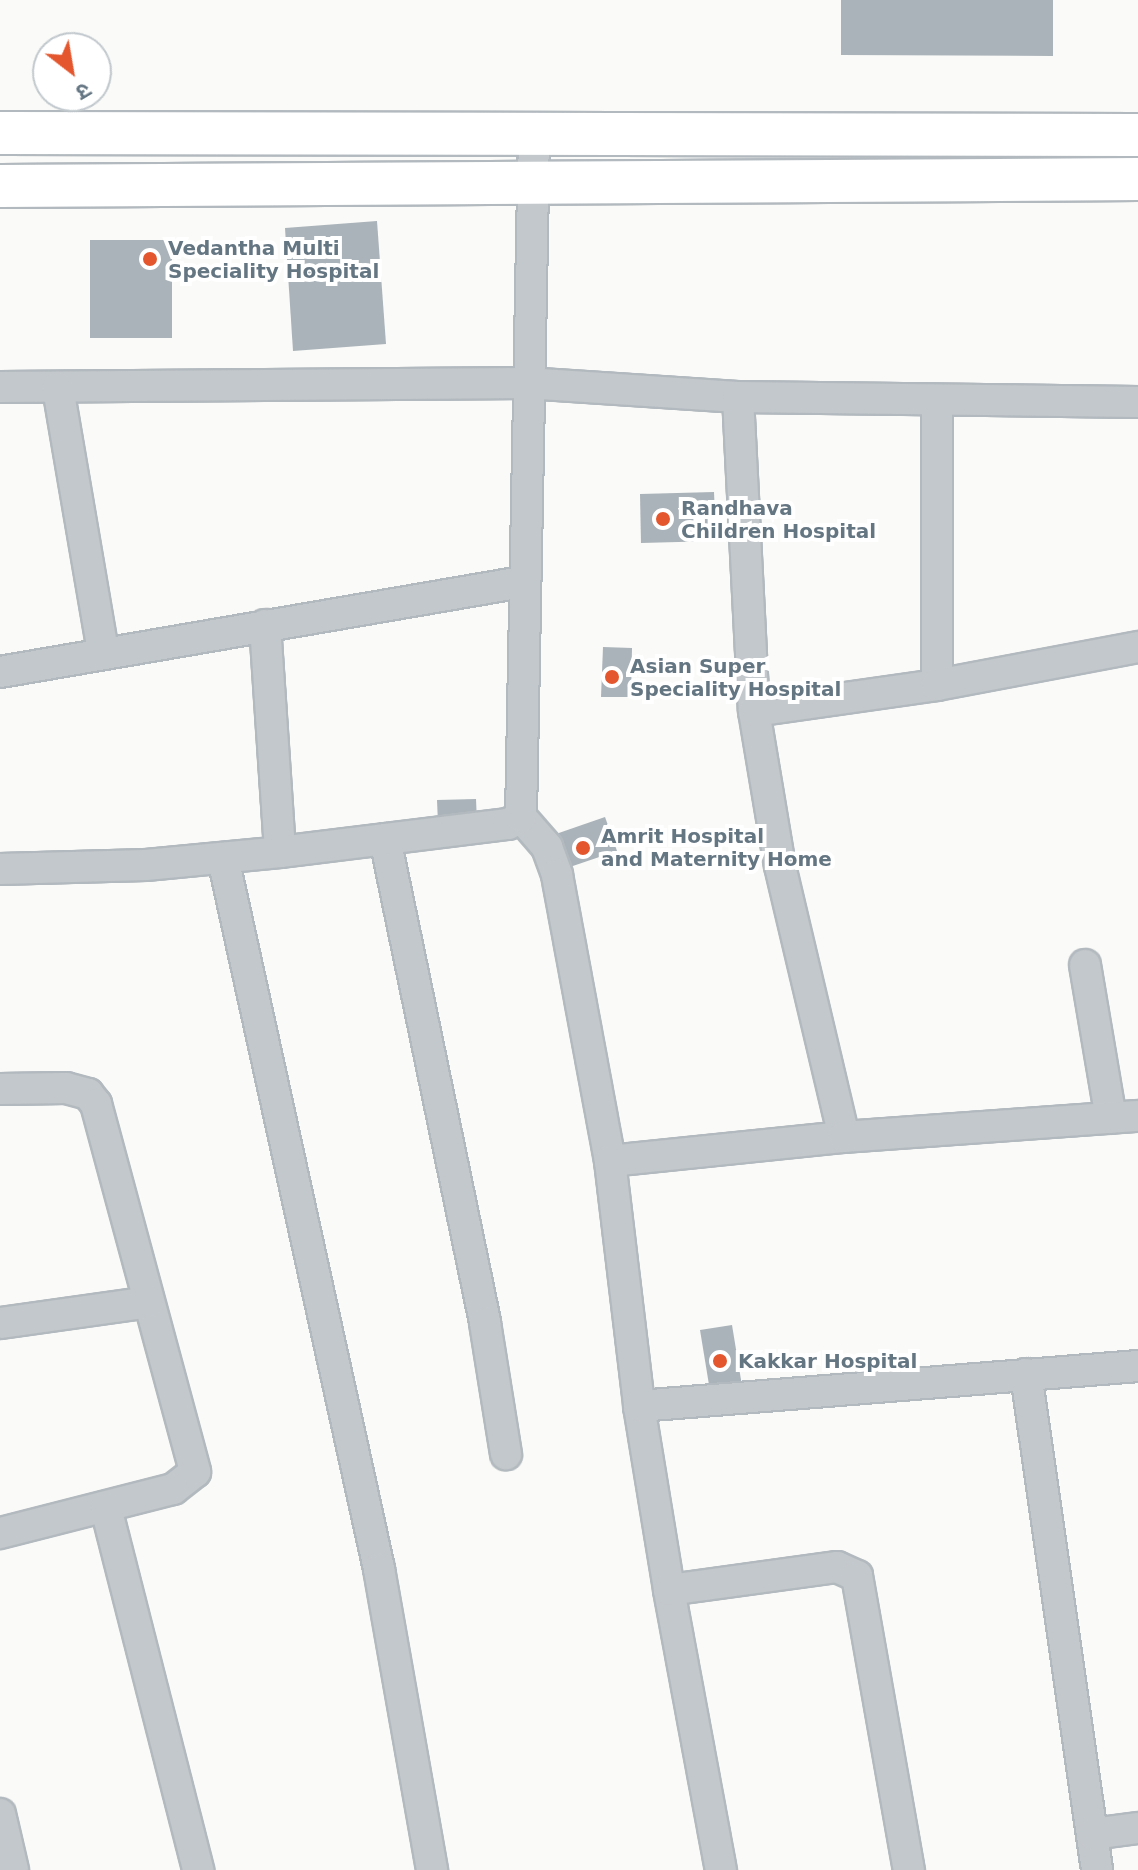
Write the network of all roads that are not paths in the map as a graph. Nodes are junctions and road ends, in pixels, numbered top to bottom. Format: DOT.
graph roads {
  1 [pos="534,132"];
  2 [pos="0,133"];
  3 [pos="1138,135"];
  4 [pos="1138,179"];
  5 [pos="533,183"];
  6 [pos="0,186"];
  7 [pos="526,383"];
  8 [pos="0,387"];
  9 [pos="58,388"];
  10 [pos="738,397"];
  11 [pos="937,402"];
  12 [pos="1138,402"];
  13 [pos="522,582"];
  14 [pos="265,625"];
  15 [pos="1138,647"];
  16 [pos="103,652"];
  17 [pos="0,672"];
  18 [pos="937,685"];
  19 [pos="754,711"];
  20 [pos="521,817"];
  21 [pos="385,839"];
  22 [pos="280,852"];
  23 [pos="223,858"];
  24 [pos="0,869"];
  25 [pos="1085,965"];
  26 [pos="0,1089"];
  27 [pos="1124,1117"];
  28 [pos="844,1137"];
  29 [pos="610,1161"];
  30 [pos="149,1302"];
  31 [pos="0,1323"];
  32 [pos="1138,1366"];
  33 [pos="1026,1374"];
  34 [pos="639,1406"];
  35 [pos="506,1454"];
  36 [pos="106,1508"];
  37 [pos="0,1533"];
  38 [pos="669,1590"];
  39 [pos="0,1814"];
  40 [pos="1138,1828"];
  41 [pos="1093,1834"];
  42 [pos="13,1870"];
  43 [pos="198,1870"];
  44 [pos="432,1870"];
  45 [pos="721,1870"];
  46 [pos="909,1870"];
  47 [pos="1097,1870"];
  1 -- 2 [label="street"];
  1 -- 3 [label="street"];
  1 -- 5 [label="street"];
  4 -- 5 [label="street"];
  5 -- 6 [label="street"];
  5 -- 7 [label="street"];
  7 -- 9 [label="street"];
  7 -- 10 [label="street"];
  7 -- 13 [label="street"];
  8 -- 9 [label="street"];
  9 -- 16 [label="street"];
  10 -- 11 [label="street"];
  10 -- 19 [label="street"];
  11 -- 12 [label="street"];
  11 -- 18 [label="street"];
  13 -- 14 [label="street"];
  13 -- 20 [label="street"];
  14 -- 16 [label="street"];
  14 -- 22 [label="street"];
  15 -- 18 [label="street"];
  16 -- 17 [label="street"];
  18 -- 19 [label="street"];
  19 -- 28 [label="street"];
  20 -- 21 [label="street"];
  20 -- 29 [label="street"];
  21 -- 22 [label="street"];
  21 -- 35 [label="street"];
  22 -- 23 [label="street"];
  23 -- 24 [label="street"];
  23 -- 44 [label="street"];
  25 -- 27 [label="street"];
  26 -- 30 [label="street"];
  27 -- 28 [label="street"];
  28 -- 29 [label="street"];
  29 -- 34 [label="street"];
  30 -- 31 [label="street"];
  30 -- 36 [label="street"];
  32 -- 33 [label="street"];
  33 -- 34 [label="street"];
  33 -- 41 [label="street"];
  34 -- 38 [label="street"];
  36 -- 37 [label="street"];
  36 -- 43 [label="street"];
  38 -- 45 [label="street"];
  38 -- 46 [label="street"];
  39 -- 42 [label="street"];
  40 -- 41 [label="street"];
  41 -- 47 [label="street"];
}
